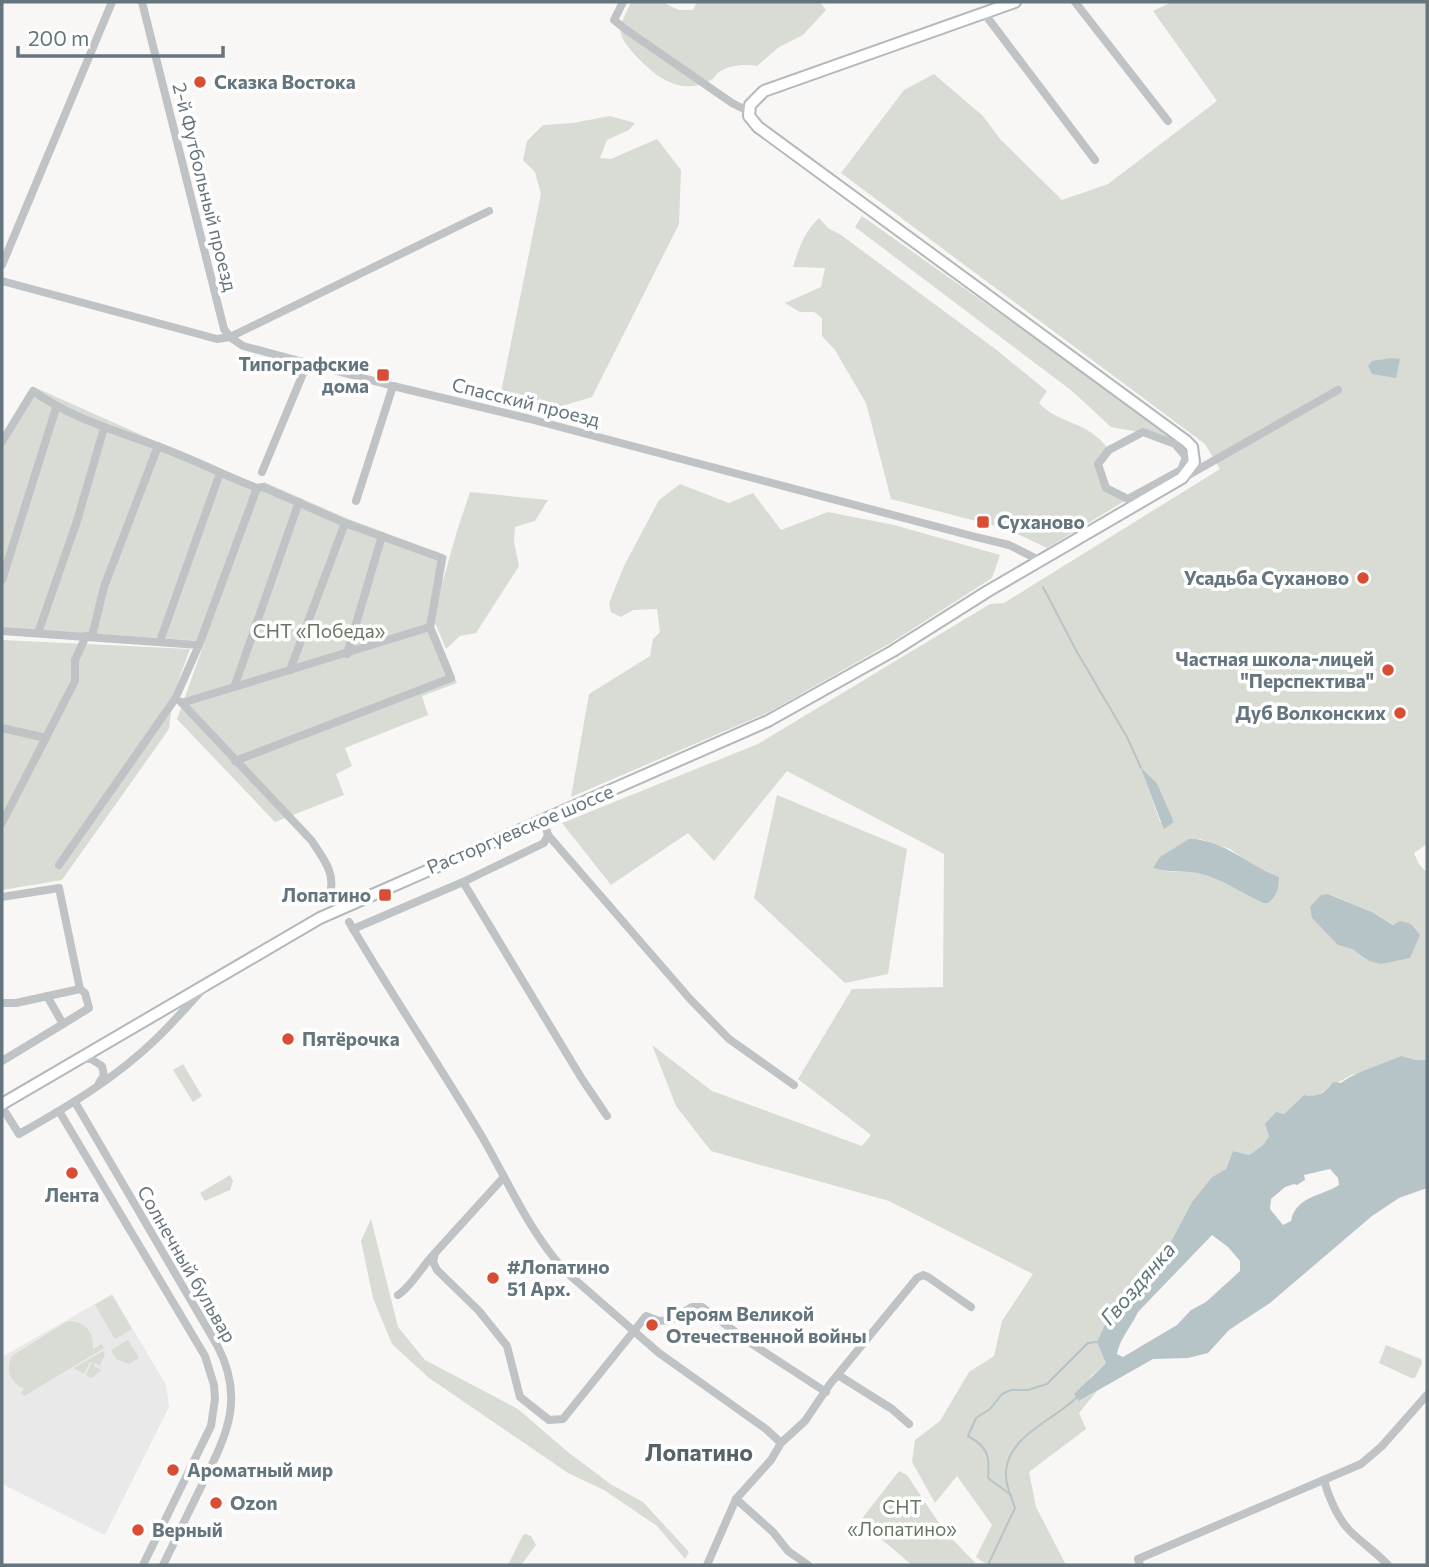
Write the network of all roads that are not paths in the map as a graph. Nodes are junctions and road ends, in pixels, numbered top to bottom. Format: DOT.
graph roads {
  1 [pos="112,2"];
  2 [pos="142,2"];
  3 [pos="623,2"];
  4 [pos="1015,2"];
  5 [pos="1075,2"];
  6 [pos="984,13"];
  7 [pos="748,111"];
  8 [pos="1168,121"];
  9 [pos="1094,160"];
  10 [pos="489,211"];
  11 [pos="2,265"];
  12 [pos="2,281"];
  13 [pos="230,337"];
  14 [pos="307,364"];
  15 [pos="393,386"];
  16 [pos="1338,390"];
  17 [pos="56,408"];
  18 [pos="104,428"];
  19 [pos="2,442"];
  20 [pos="158,446"];
  21 [pos="1186,457"];
  22 [pos="262,472"];
  23 [pos="220,473"];
  24 [pos="1182,478"];
  25 [pos="260,488"];
  26 [pos="356,500"];
  27 [pos="299,502"];
  28 [pos="345,523"];
  29 [pos="382,536"];
  30 [pos="1041,561"];
  31 [pos="2,580"];
  32 [pos="430,627"];
  33 [pos="2,631"];
  34 [pos="38,633"];
  35 [pos="89,636"];
  36 [pos="160,641"];
  37 [pos="199,645"];
  38 [pos="346,654"];
  39 [pos="290,670"];
  40 [pos="235,685"];
  41 [pos="179,701"];
  42 [pos="2,728"];
  43 [pos="46,738"];
  44 [pos="235,761"];
  45 [pos="543,818"];
  46 [pos="2,823"];
  47 [pos="548,835"];
  48 [pos="59,865"];
  49 [pos="463,882"];
  50 [pos="331,888"];
  51 [pos="2,897"];
  52 [pos="212,979"];
  53 [pos="80,989"];
  54 [pos="47,996"];
  55 [pos="2,1003"];
  56 [pos="63,1024"];
  57 [pos="80,1059"];
  58 [pos="2,1060"];
  59 [pos="794,1085"];
  60 [pos="98,1086"];
  61 [pos="75,1102"];
  62 [pos="2,1105"];
  63 [pos="60,1111"];
  64 [pos="607,1116"];
  65 [pos="102,1148"];
  66 [pos="86,1156"];
  67 [pos="504,1177"];
  68 [pos="435,1253"];
  69 [pos="398,1295"];
  70 [pos="971,1307"];
  71 [pos="196,1310"];
  72 [pos="182,1318"];
  73 [pos="633,1331"];
  74 [pos="838,1376"];
  75 [pos="826,1392"];
  76 [pos="1427,1395"];
  77 [pos="909,1424"];
  78 [pos="781,1443"];
  79 [pos="1324,1480"];
  80 [pos="736,1499"];
  81 [pos="175,1502"];
  82 [pos="190,1510"];
  83 [pos="143,1565"];
  84 [pos="163,1565"];
  85 [pos="707,1565"];
  86 [pos="808,1565"];
  87 [pos="1140,1565"];
  88 [pos="1388,1565"];
  1 -- 11 [label="street"];
  2 -- 13 [label="street, 2-й Футбольный проезд"];
  3 -- 7 [label="street"];
  4 -- 6 [label="main road"];
  5 -- 8 [label="street"];
  6 -- 7 [label="main road"];
  6 -- 9 [label="street"];
  7 -- 24 [label="main road"];
  10 -- 13 [label="street"];
  12 -- 13 [label="street, Спасский проезд"];
  13 -- 14 [label="street, Спасский проезд"];
  14 -- 15 [label="street, Спасский проезд"];
  14 -- 22 [label="street"];
  15 -- 26 [label="street"];
  15 -- 30 [label="street, Спасский проезд"];
  16 -- 24 [label="street"];
  17 -- 18 [label="street"];
  17 -- 19 [label="street"];
  17 -- 31 [label="street"];
  18 -- 20 [label="street"];
  18 -- 34 [label="street"];
  20 -- 23 [label="street"];
  20 -- 35 [label="street"];
  21 -- 21 [label="street"];
  23 -- 25 [label="street"];
  23 -- 36 [label="street"];
  24 -- 30 [label="main road, Расторгуевское шоссе"];
  25 -- 27 [label="street"];
  25 -- 37 [label="street"];
  27 -- 28 [label="street"];
  27 -- 40 [label="street"];
  28 -- 29 [label="street"];
  28 -- 39 [label="street"];
  29 -- 32 [label="street"];
  29 -- 38 [label="street"];
  30 -- 45 [label="main road, Расторгуевское шоссе"];
  32 -- 38 [label="street"];
  32 -- 44 [label="street"];
  33 -- 34 [label="street"];
  34 -- 35 [label="street"];
  35 -- 36 [label="street"];
  35 -- 43 [label="street"];
  36 -- 37 [label="street"];
  37 -- 41 [label="street"];
  38 -- 39 [label="street"];
  39 -- 40 [label="street"];
  40 -- 41 [label="street"];
  41 -- 44 [label="street"];
  41 -- 48 [label="street"];
  42 -- 43 [label="street"];
  43 -- 46 [label="street"];
  44 -- 50 [label="street"];
  45 -- 47 [label="street"];
  45 -- 52 [label="main road, Расторгуевское шоссе"];
  47 -- 49 [label="street"];
  47 -- 59 [label="street"];
  49 -- 64 [label="street"];
  49 -- 67 [label="street"];
  51 -- 53 [label="street"];
  52 -- 57 [label="main road, Расторгуевское шоссе"];
  52 -- 60 [label="street"];
  53 -- 54 [label="street"];
  53 -- 56 [label="street"];
  54 -- 55 [label="street"];
  54 -- 56 [label="street"];
  56 -- 58 [label="street"];
  57 -- 60 [label="street"];
  57 -- 62 [label="main road, Расторгуевское шоссе"];
  60 -- 61 [label="street"];
  61 -- 63 [label="street"];
  61 -- 65 [label="street, Солнечный бульвар"];
  62 -- 63 [label="street"];
  63 -- 66 [label="street, Солнечный бульвар"];
  65 -- 66 [label="street"];
  65 -- 71 [label="street, Солнечный бульвар"];
  66 -- 72 [label="street, Солнечный бульвар"];
  67 -- 68 [label="street"];
  67 -- 73 [label="street"];
  68 -- 69 [label="street"];
  68 -- 73 [label="street"];
  70 -- 74 [label="street"];
  71 -- 72 [label="street"];
  71 -- 82 [label="street, Солнечный бульвар"];
  72 -- 81 [label="street, Солнечный бульвар"];
  73 -- 75 [label="street"];
  73 -- 78 [label="street"];
  74 -- 75 [label="street"];
  74 -- 77 [label="street"];
  75 -- 78 [label="street"];
  76 -- 79 [label="street"];
  78 -- 80 [label="street"];
  79 -- 87 [label="street"];
  79 -- 88 [label="street"];
  80 -- 85 [label="street"];
  80 -- 86 [label="street"];
  81 -- 82 [label="street"];
  81 -- 83 [label="street, Солнечный бульвар"];
  82 -- 84 [label="street, Солнечный бульвар"];
}
